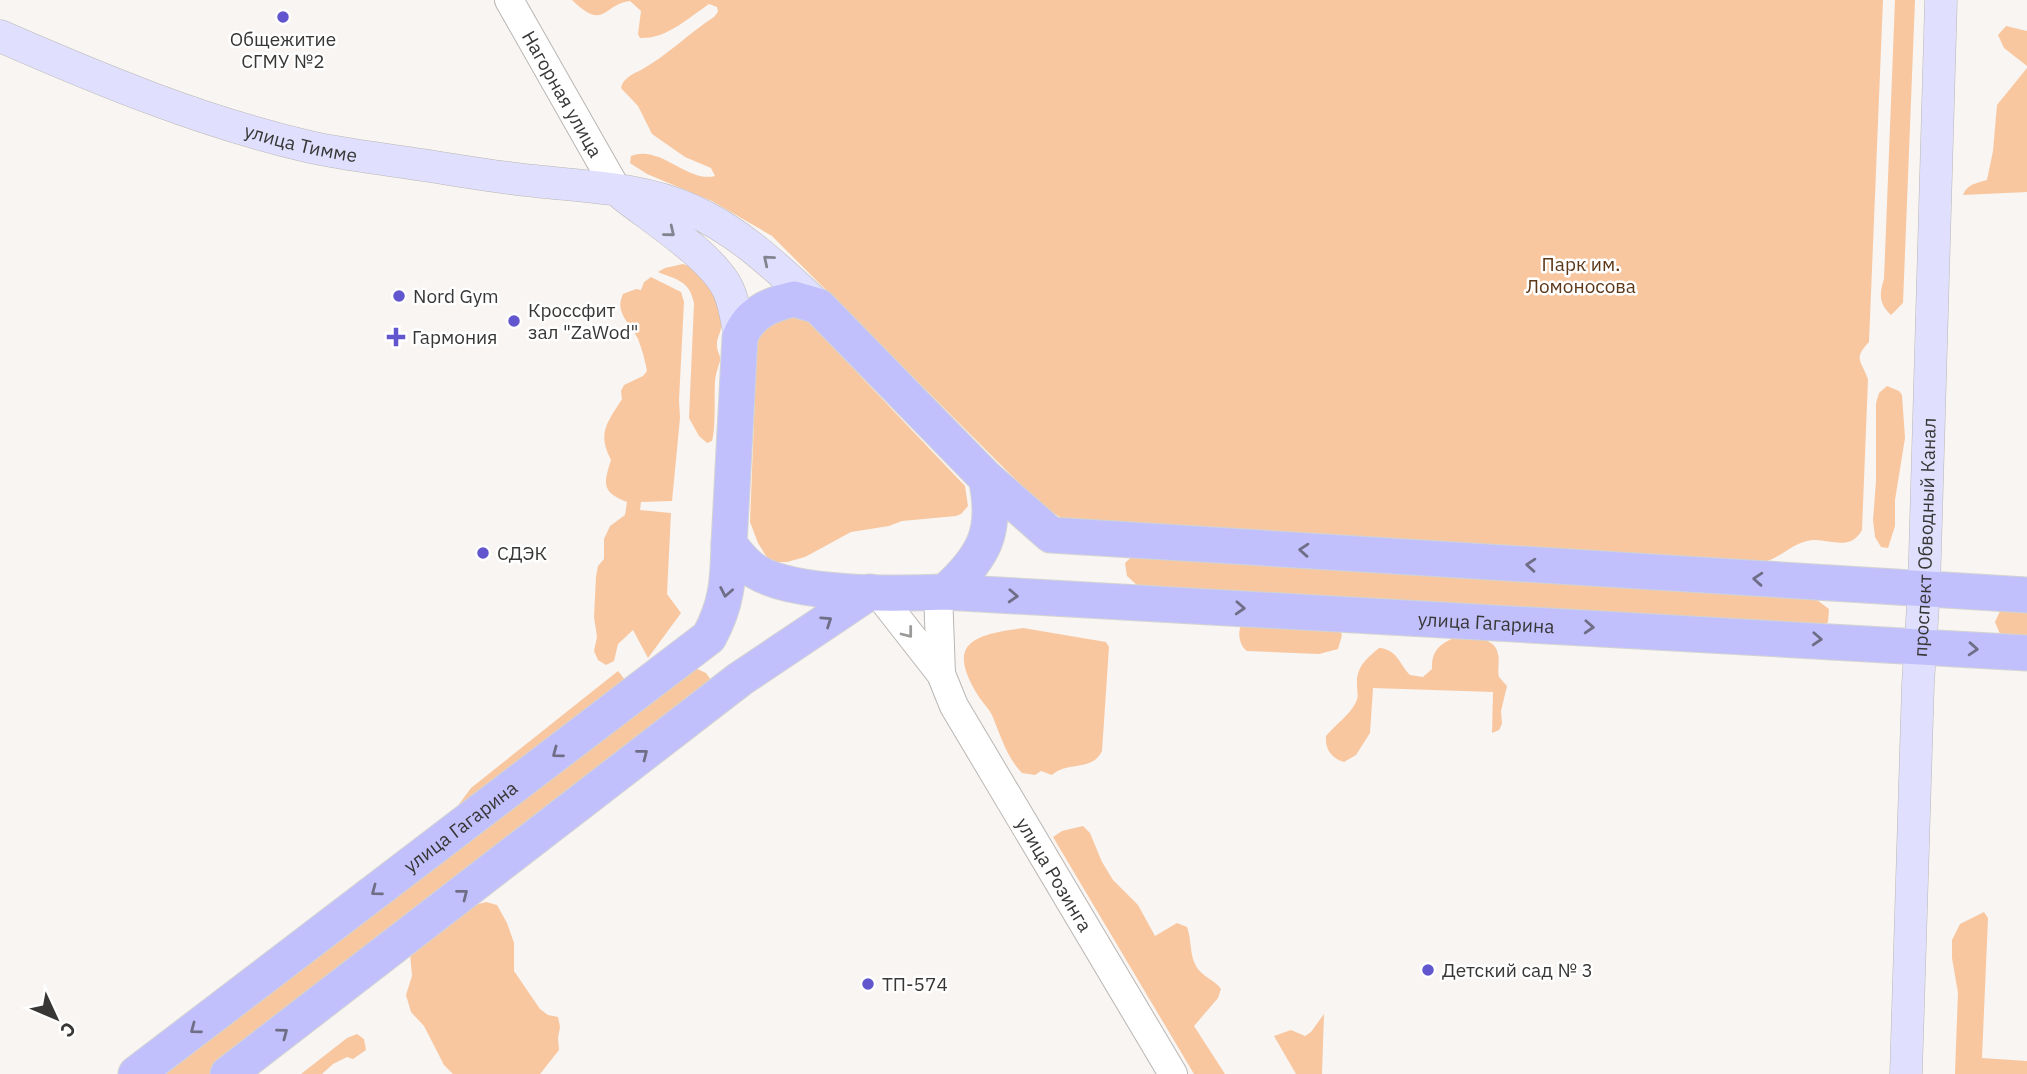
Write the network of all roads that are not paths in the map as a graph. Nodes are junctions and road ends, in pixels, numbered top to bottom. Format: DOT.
graph roads {
  1 [pos="509,0"];
  2 [pos="1941,0"];
  3 [pos="0,36"];
  4 [pos="617,190"];
  5 [pos="818,306"];
  6 [pos="740,337"];
  7 [pos="986,478"];
  8 [pos="729,544"];
  9 [pos="1924,589"];
  10 [pos="873,592"];
  11 [pos="941,592"];
  12 [pos="2027,595"];
  13 [pos="1920,645"];
  14 [pos="2027,653"];
  15 [pos="941,674"];
  16 [pos="135,1074"];
  17 [pos="228,1074"];
  18 [pos="1172,1074"];
  19 [pos="1906,1074"];
  1 -- 4 [label="street, Нагорная улица"];
  2 -- 9 [label="main road, проспект Обводный Канал"];
  3 -- 4 [label="main road, улица Тимме"];
  5 -- 4 [label="main road, улица Тимме, one-way"];
  4 -- 6 [label="main road, one-way"];
  5 -- 6 [label="main road"];
  5 -- 7 [label="main road"];
  6 -- 8 [label="main road, улица Гагарина"];
  9 -- 7 [label="main road, one-way"];
  7 -- 11 [label="main road"];
  8 -- 10 [label="main road, улица Гагарина"];
  8 -- 16 [label="main road, улица Гагарина, one-way"];
  9 -- 12 [label="main road"];
  9 -- 13 [label="main road, проспект Обводный Канал"];
  10 -- 11 [label="main road, улица Гагарина"];
  10 -- 15 [label="street, one-way"];
  17 -- 10 [label="main road, one-way"];
  11 -- 13 [label="main road, улица Гагарина, one-way"];
  11 -- 15 [label="street"];
  13 -- 14 [label="main road, улица Гагарина, one-way"];
  13 -- 19 [label="main road, проспект Обводный Канал"];
  15 -- 18 [label="street, улица Розинга"];
}
